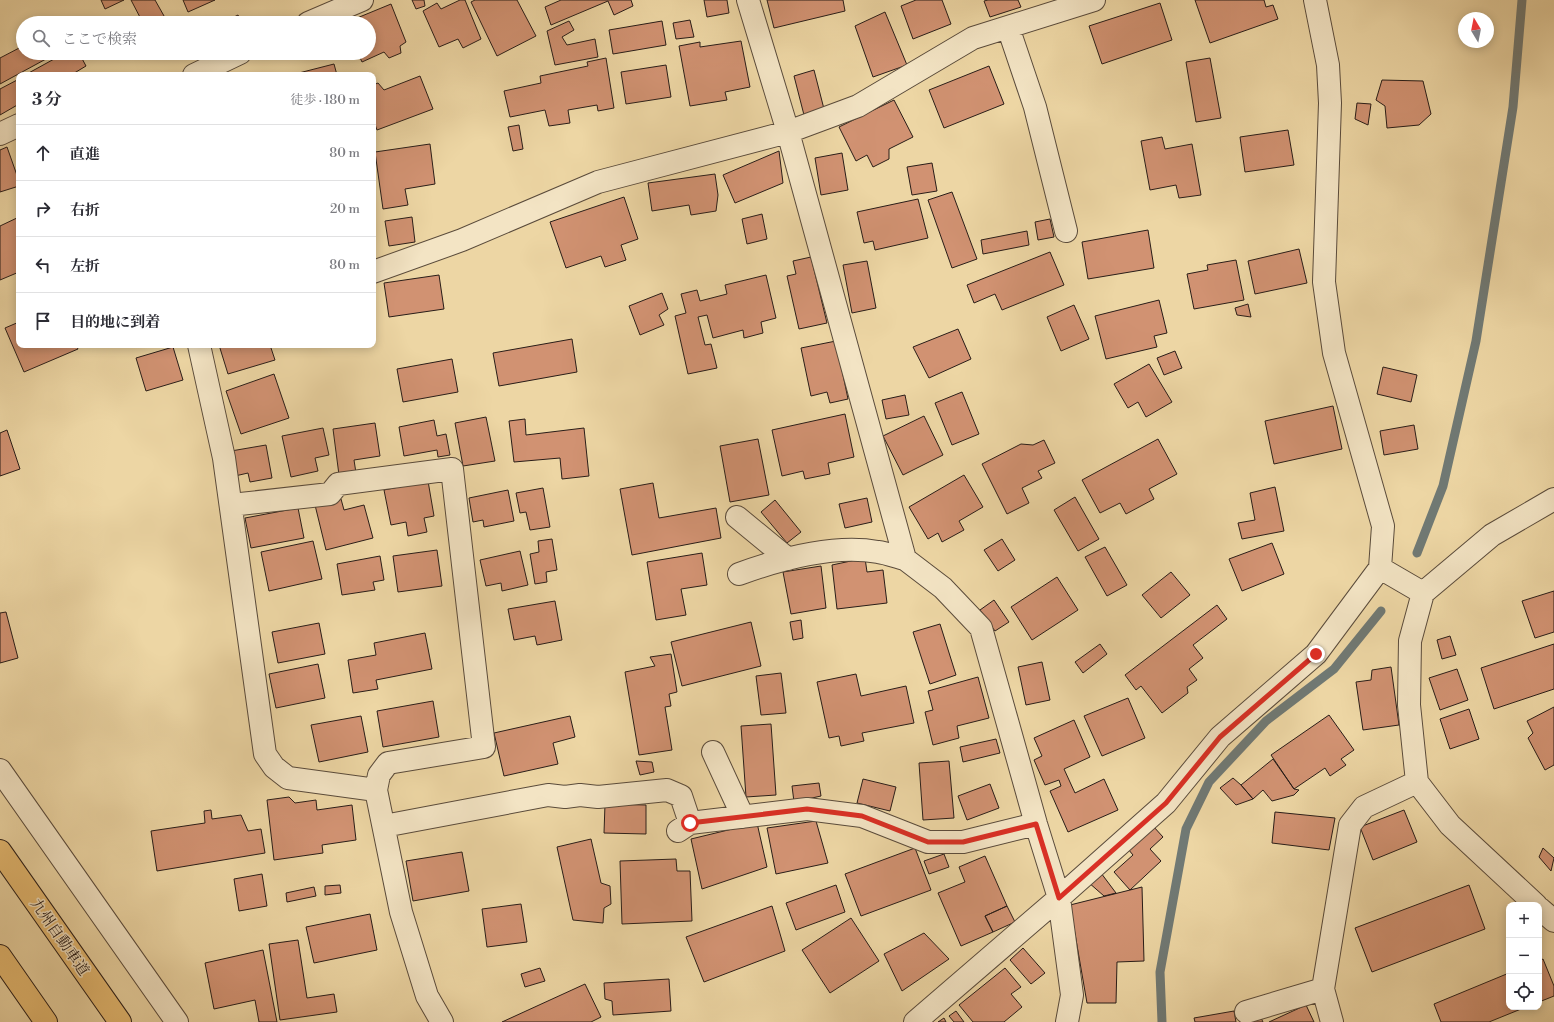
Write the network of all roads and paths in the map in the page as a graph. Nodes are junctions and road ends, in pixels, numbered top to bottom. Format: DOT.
graph roads {
  1 [pos="362,0"];
  2 [pos="748,0"];
  3 [pos="1094,0"];
  4 [pos="1315,0"];
  5 [pos="324,16"];
  6 [pos="1008,27"];
  7 [pos="225,60"];
  8 [pos="200,72"];
  9 [pos="16,126"];
  10 [pos="788,132"];
  11 [pos="0,134"];
  12 [pos="1066,231"];
  13 [pos="376,271"];
  14 [pos="200,348"];
  15 [pos="1554,499"];
  16 [pos="230,505"];
  17 [pos="737,517"];
  18 [pos="788,559"];
  19 [pos="905,559"];
  20 [pos="1380,568"];
  21 [pos="738,574"];
  22 [pos="1423,593"];
  23 [pos="713,752"];
  24 [pos="0,770"];
  25 [pos="1417,782"];
  26 [pos="376,790"];
  27 [pos="743,817"];
  28 [pos="1036,824"];
  29 [pos="384,826"];
  30 [pos="0,851"];
  31 [pos="1059,898"];
  32 [pos="1533,902"];
  33 [pos="1542,911"];
  34 [pos="1554,921"];
  35 [pos="0,956"];
  36 [pos="1323,990"];
  37 [pos="1246,1012"];
  38 [pos="46,1022"];
  39 [pos="120,1022"];
  40 [pos="176,1022"];
  41 [pos="442,1022"];
  42 [pos="915,1022"];
  43 [pos="1067,1022"];
  44 [pos="1332,1022"];
  1 -- 5 [label="street"];
  2 -- 10 [label="street"];
  3 -- 6 [label="street"];
  4 -- 20 [label="street"];
  6 -- 10 [label="street"];
  6 -- 12 [label="street"];
  7 -- 8 [label="street"];
  9 -- 11 [label="street"];
  10 -- 13 [label="street"];
  10 -- 19 [label="street"];
  14 -- 16 [label="street"];
  15 -- 22 [label="street"];
  16 -- 26 [label="street"];
  16 -- 26 [label="street"];
  17 -- 18 [label="street"];
  18 -- 19 [label="street"];
  18 -- 21 [label="street"];
  19 -- 28 [label="street"];
  20 -- 22 [label="street"];
  20 -- 31 [label="street"];
  22 -- 25 [label="street"];
  23 -- 27 [label="street"];
  24 -- 40 [label="street"];
  25 -- 32 [label="street"];
  25 -- 36 [label="street"];
  26 -- 29 [label="street"];
  27 -- 28 [label="street"];
  27 -- 29 [label="street"];
  28 -- 31 [label="street"];
  29 -- 41 [label="street"];
  30 -- 39 [label="highway, 九州自動車道"];
  31 -- 42 [label="street"];
  31 -- 43 [label="street"];
  33 -- 34 [label="street"];
  35 -- 38 [label="highway"];
  36 -- 37 [label="street"];
  36 -- 44 [label="street"];
}
